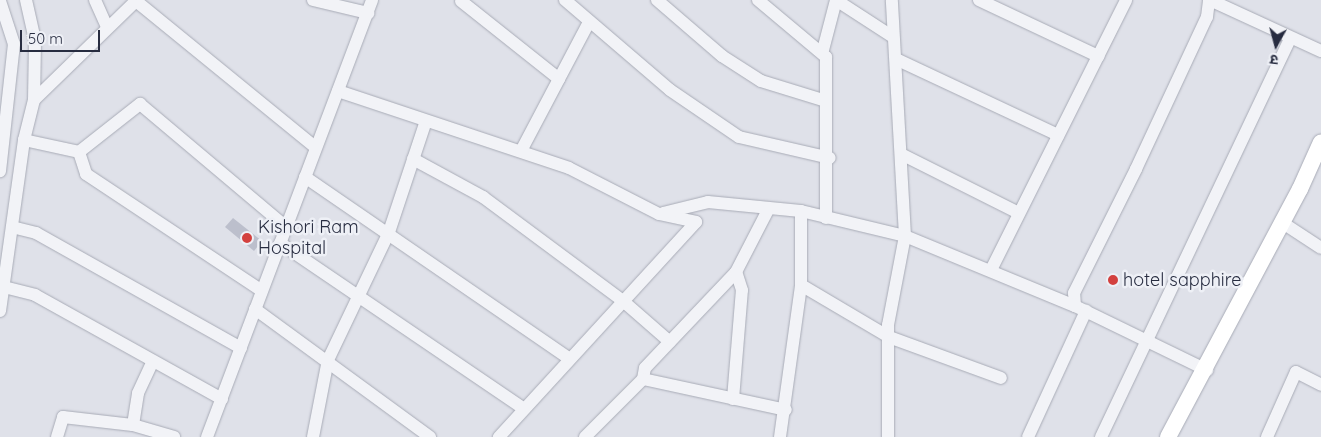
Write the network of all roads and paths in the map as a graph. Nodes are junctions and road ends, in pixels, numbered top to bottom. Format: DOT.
graph roads {
  1 [pos="26,0"];
  2 [pos="94,0"];
  3 [pos="137,0"];
  4 [pos="313,0"];
  5 [pos="372,0"];
  6 [pos="565,0"];
  7 [pos="656,0"];
  8 [pos="758,0"];
  9 [pos="836,0"];
  10 [pos="892,0"];
  11 [pos="979,0"];
  12 [pos="1126,0"];
  13 [pos="1210,0"];
  14 [pos="0,1"];
  15 [pos="461,1"];
  16 [pos="368,13"];
  17 [pos="589,22"];
  18 [pos="107,27"];
  19 [pos="893,37"];
  20 [pos="1290,39"];
  21 [pos="823,50"];
  22 [pos="1321,51"];
  23 [pos="1098,56"];
  24 [pos="898,60"];
  25 [pos="560,79"];
  26 [pos="338,91"];
  27 [pos="34,100"];
  28 [pos="826,101"];
  29 [pos="426,121"];
  30 [pos="1058,136"];
  31 [pos="24,140"];
  32 [pos="1321,142"];
  33 [pos="316,148"];
  34 [pos="521,151"];
  35 [pos="79,152"];
  36 [pos="901,154"];
  37 [pos="830,158"];
  38 [pos="413,159"];
  39 [pos="1316,166"];
  40 [pos="0,172"];
  41 [pos="305,176"];
  42 [pos="767,212"];
  43 [pos="800,212"];
  44 [pos="658,214"];
  45 [pos="1019,214"];
  46 [pos="826,218"];
  47 [pos="1283,222"];
  48 [pos="12,227"];
  49 [pos="286,227"];
  50 [pos="388,232"];
  51 [pos="905,236"];
  52 [pos="280,243"];
  53 [pos="1321,248"];
  54 [pos="991,270"];
  55 [pos="736,272"];
  56 [pos="801,285"];
  57 [pos="2,286"];
  58 [pos="262,291"];
  59 [pos="358,294"];
  60 [pos="624,302"];
  61 [pos="1080,308"];
  62 [pos="256,309"];
  63 [pos="0,312"];
  64 [pos="889,337"];
  65 [pos="1147,339"];
  66 [pos="670,342"];
  67 [pos="241,348"];
  68 [pos="570,359"];
  69 [pos="328,360"];
  70 [pos="152,363"];
  71 [pos="1207,370"];
  72 [pos="1001,378"];
  73 [pos="642,379"];
  74 [pos="1321,385"];
  75 [pos="222,399"];
  76 [pos="733,399"];
  77 [pos="523,408"];
  78 [pos="786,410"];
  79 [pos="133,425"];
  80 [pos="57,437"];
  81 [pos="174,437"];
  82 [pos="207,437"];
  83 [pos="313,437"];
  84 [pos="430,437"];
  85 [pos="498,437"];
  86 [pos="585,437"];
  87 [pos="780,437"];
  88 [pos="888,437"];
  89 [pos="1028,437"];
  90 [pos="1100,437"];
  91 [pos="1168,437"];
  92 [pos="1266,437"];
  1 -- 27 [label="street"];
  2 -- 18 [label="street"];
  3 -- 18 [label="street"];
  3 -- 33 [label="street"];
  4 -- 16 [label="street"];
  5 -- 16 [label="street"];
  6 -- 17 [label="street"];
  7 -- 28 [label="street"];
  8 -- 21 [label="street"];
  9 -- 19 [label="street"];
  9 -- 21 [label="street"];
  10 -- 19 [label="street"];
  11 -- 23 [label="street"];
  12 -- 23 [label="street"];
  13 -- 20 [label="street"];
  13 -- 61 [label="street"];
  14 -- 40 [label="street"];
  15 -- 25 [label="street"];
  16 -- 26 [label="street"];
  17 -- 25 [label="street"];
  17 -- 37 [label="street"];
  18 -- 27 [label="street"];
  19 -- 24 [label="street"];
  20 -- 22 [label="street"];
  20 -- 65 [label="street"];
  21 -- 28 [label="street"];
  23 -- 30 [label="street"];
  24 -- 30 [label="street"];
  24 -- 36 [label="street"];
  25 -- 34 [label="street"];
  26 -- 29 [label="street"];
  26 -- 33 [label="street"];
  27 -- 31 [label="street"];
  28 -- 37 [label="street"];
  29 -- 34 [label="street"];
  29 -- 38 [label="street"];
  30 -- 45 [label="street"];
  31 -- 35 [label="street"];
  31 -- 48 [label="street"];
  32 -- 39 [label="main road"];
  33 -- 41 [label="street"];
  34 -- 44 [label="street"];
  35 -- 49 [label="street"];
  35 -- 58 [label="street"];
  36 -- 45 [label="street"];
  36 -- 51 [label="street"];
  37 -- 46 [label="street"];
  38 -- 50 [label="street"];
  38 -- 60 [label="street"];
  39 -- 47 [label="main road"];
  41 -- 49 [label="street"];
  41 -- 50 [label="street"];
  42 -- 43 [label="street"];
  42 -- 44 [label="street"];
  42 -- 55 [label="street"];
  43 -- 46 [label="street"];
  43 -- 56 [label="street"];
  44 -- 60 [label="street"];
  45 -- 54 [label="street"];
  46 -- 51 [label="street"];
  47 -- 53 [label="street"];
  47 -- 71 [label="main road"];
  48 -- 57 [label="street"];
  48 -- 67 [label="street"];
  49 -- 52 [label="street"];
  50 -- 59 [label="street"];
  50 -- 68 [label="street"];
  51 -- 54 [label="street"];
  51 -- 64 [label="street"];
  52 -- 58 [label="street"];
  52 -- 59 [label="street"];
  54 -- 61 [label="street"];
  55 -- 66 [label="street"];
  55 -- 76 [label="street"];
  56 -- 64 [label="street"];
  56 -- 78 [label="street"];
  57 -- 63 [label="street"];
  57 -- 70 [label="street"];
  58 -- 62 [label="street"];
  59 -- 69 [label="street"];
  59 -- 77 [label="street"];
  60 -- 66 [label="street"];
  60 -- 68 [label="street"];
  61 -- 65 [label="street"];
  61 -- 89 [label="street"];
  62 -- 67 [label="street"];
  62 -- 69 [label="street"];
  64 -- 72 [label="street"];
  64 -- 88 [label="street"];
  65 -- 71 [label="street"];
  65 -- 90 [label="street"];
  66 -- 73 [label="street"];
  67 -- 75 [label="street"];
  68 -- 77 [label="street"];
  69 -- 83 [label="street"];
  69 -- 84 [label="street"];
  70 -- 75 [label="street"];
  70 -- 79 [label="street"];
  71 -- 91 [label="main road"];
  73 -- 76 [label="street"];
  73 -- 86 [label="street"];
  74 -- 92 [label="street"];
  75 -- 82 [label="street"];
  76 -- 78 [label="street"];
  77 -- 85 [label="street"];
  78 -- 87 [label="street"];
  79 -- 80 [label="street"];
  79 -- 81 [label="street"];
}
